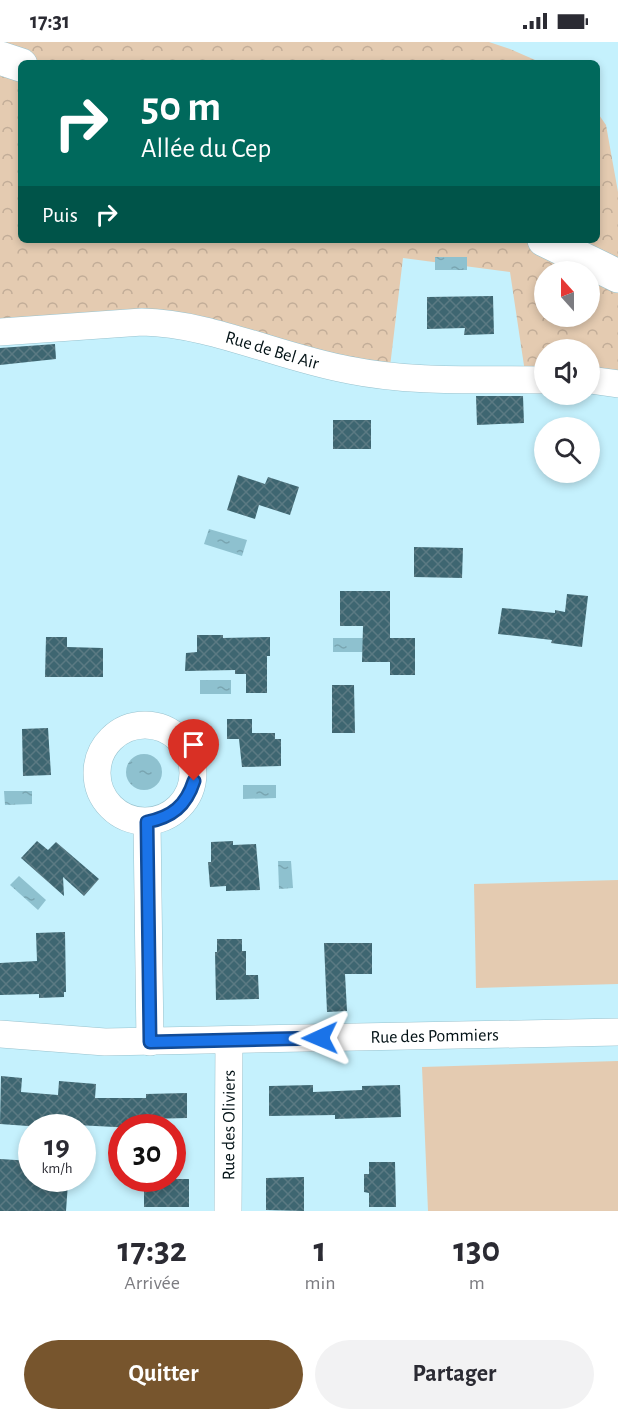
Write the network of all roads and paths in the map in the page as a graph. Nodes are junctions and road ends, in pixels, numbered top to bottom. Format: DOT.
graph roads {
  1 [pos="0,58"];
  2 [pos="18,63"];
  3 [pos="550,243"];
  4 [pos="618,276"];
  5 [pos="0,332"];
  6 [pos="534,380"];
  7 [pos="600,381"];
  8 [pos="618,384"];
  9 [pos="147,822"];
  10 [pos="618,1032"];
  11 [pos="0,1034"];
  12 [pos="229,1040"];
  13 [pos="150,1042"];
  14 [pos="228,1211"];
  1 -- 2 [label="street"];
  3 -- 4 [label="street"];
  5 -- 6 [label="street, Rue de Bel Air"];
  7 -- 8 [label="street"];
  9 -- 13 [label="street"];
  10 -- 12 [label="street, Rue des Pommiers"];
  11 -- 13 [label="street, Rue des Pommiers"];
  12 -- 13 [label="street, Rue des Pommiers"];
  12 -- 14 [label="street, Rue des Oliviers"];
}
